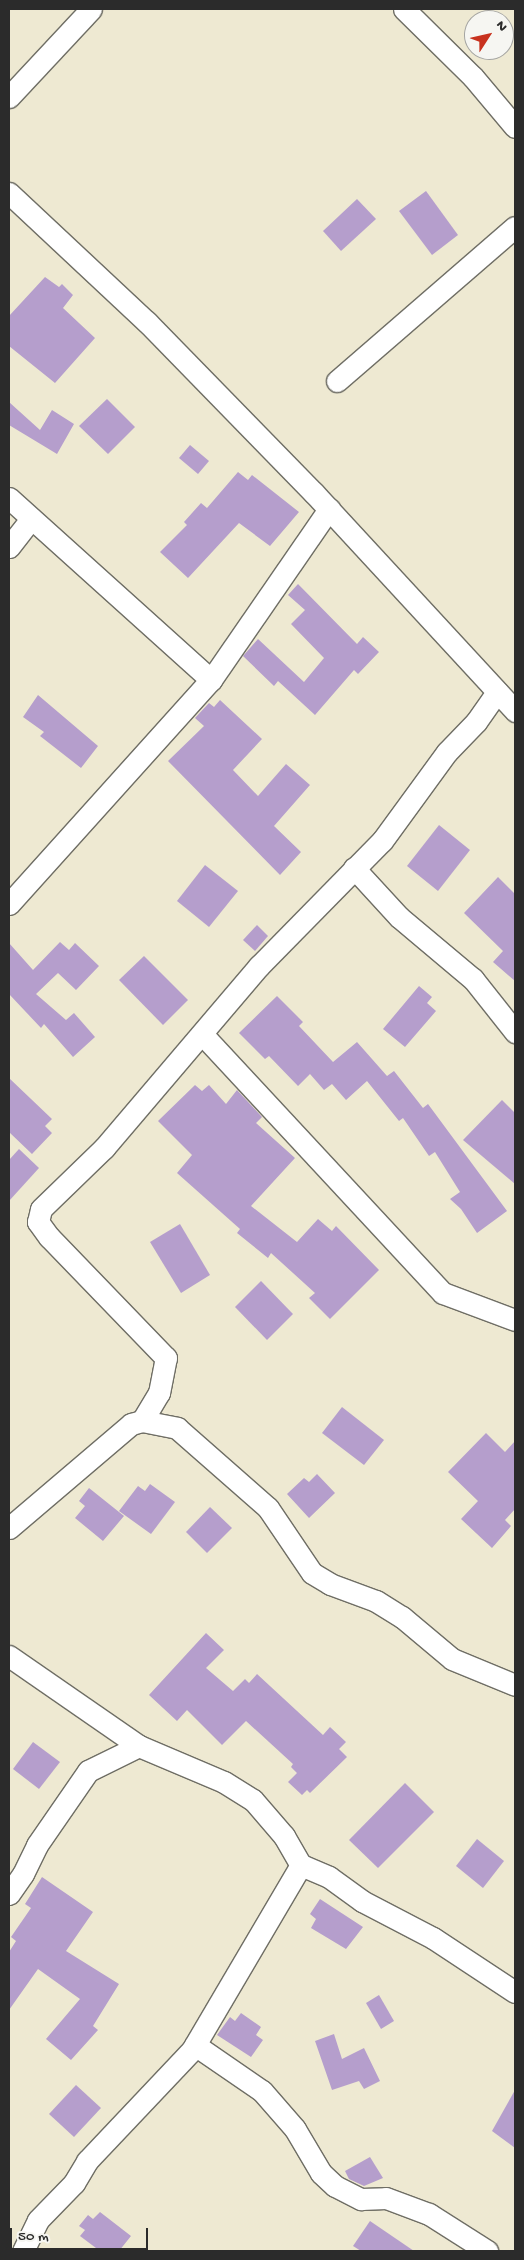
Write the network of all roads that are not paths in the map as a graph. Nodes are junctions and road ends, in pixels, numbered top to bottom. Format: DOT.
graph roads {
  1 [pos="92,9"];
  2 [pos="404,9"];
  3 [pos="9,97"];
  4 [pos="515,127"];
  5 [pos="9,193"];
  6 [pos="515,227"];
  7 [pos="337,381"];
  8 [pos="9,498"];
  9 [pos="329,509"];
  10 [pos="31,519"];
  11 [pos="9,547"];
  12 [pos="211,680"];
  13 [pos="497,692"];
  14 [pos="515,711"];
  15 [pos="354,868"];
  16 [pos="9,904"];
  17 [pos="515,1032"];
  18 [pos="203,1036"];
  19 [pos="515,1320"];
  20 [pos="142,1421"];
  21 [pos="9,1528"];
  22 [pos="9,1656"];
  23 [pos="515,1685"];
  24 [pos="139,1746"];
  25 [pos="301,1865"];
  26 [pos="16,1874"];
  27 [pos="9,1894"];
  28 [pos="515,1992"];
  29 [pos="194,2045"];
  30 [pos="23,2251"];
  31 [pos="487,2251"];
  1 -- 3 [label="street"];
  2 -- 4 [label="street"];
  5 -- 9 [label="street"];
  6 -- 7 [label="street"];
  8 -- 10 [label="street"];
  9 -- 12 [label="street"];
  9 -- 13 [label="street"];
  10 -- 11 [label="street"];
  10 -- 12 [label="street"];
  12 -- 16 [label="street"];
  13 -- 14 [label="street"];
  13 -- 15 [label="street"];
  15 -- 17 [label="street"];
  15 -- 18 [label="street"];
  18 -- 19 [label="street"];
  18 -- 20 [label="street"];
  20 -- 21 [label="street"];
  20 -- 23 [label="street"];
  22 -- 24 [label="street"];
  24 -- 25 [label="street"];
  24 -- 26 [label="street"];
  25 -- 28 [label="street"];
  25 -- 29 [label="street"];
  26 -- 27 [label="street"];
  29 -- 30 [label="street"];
  29 -- 31 [label="street"];
}
